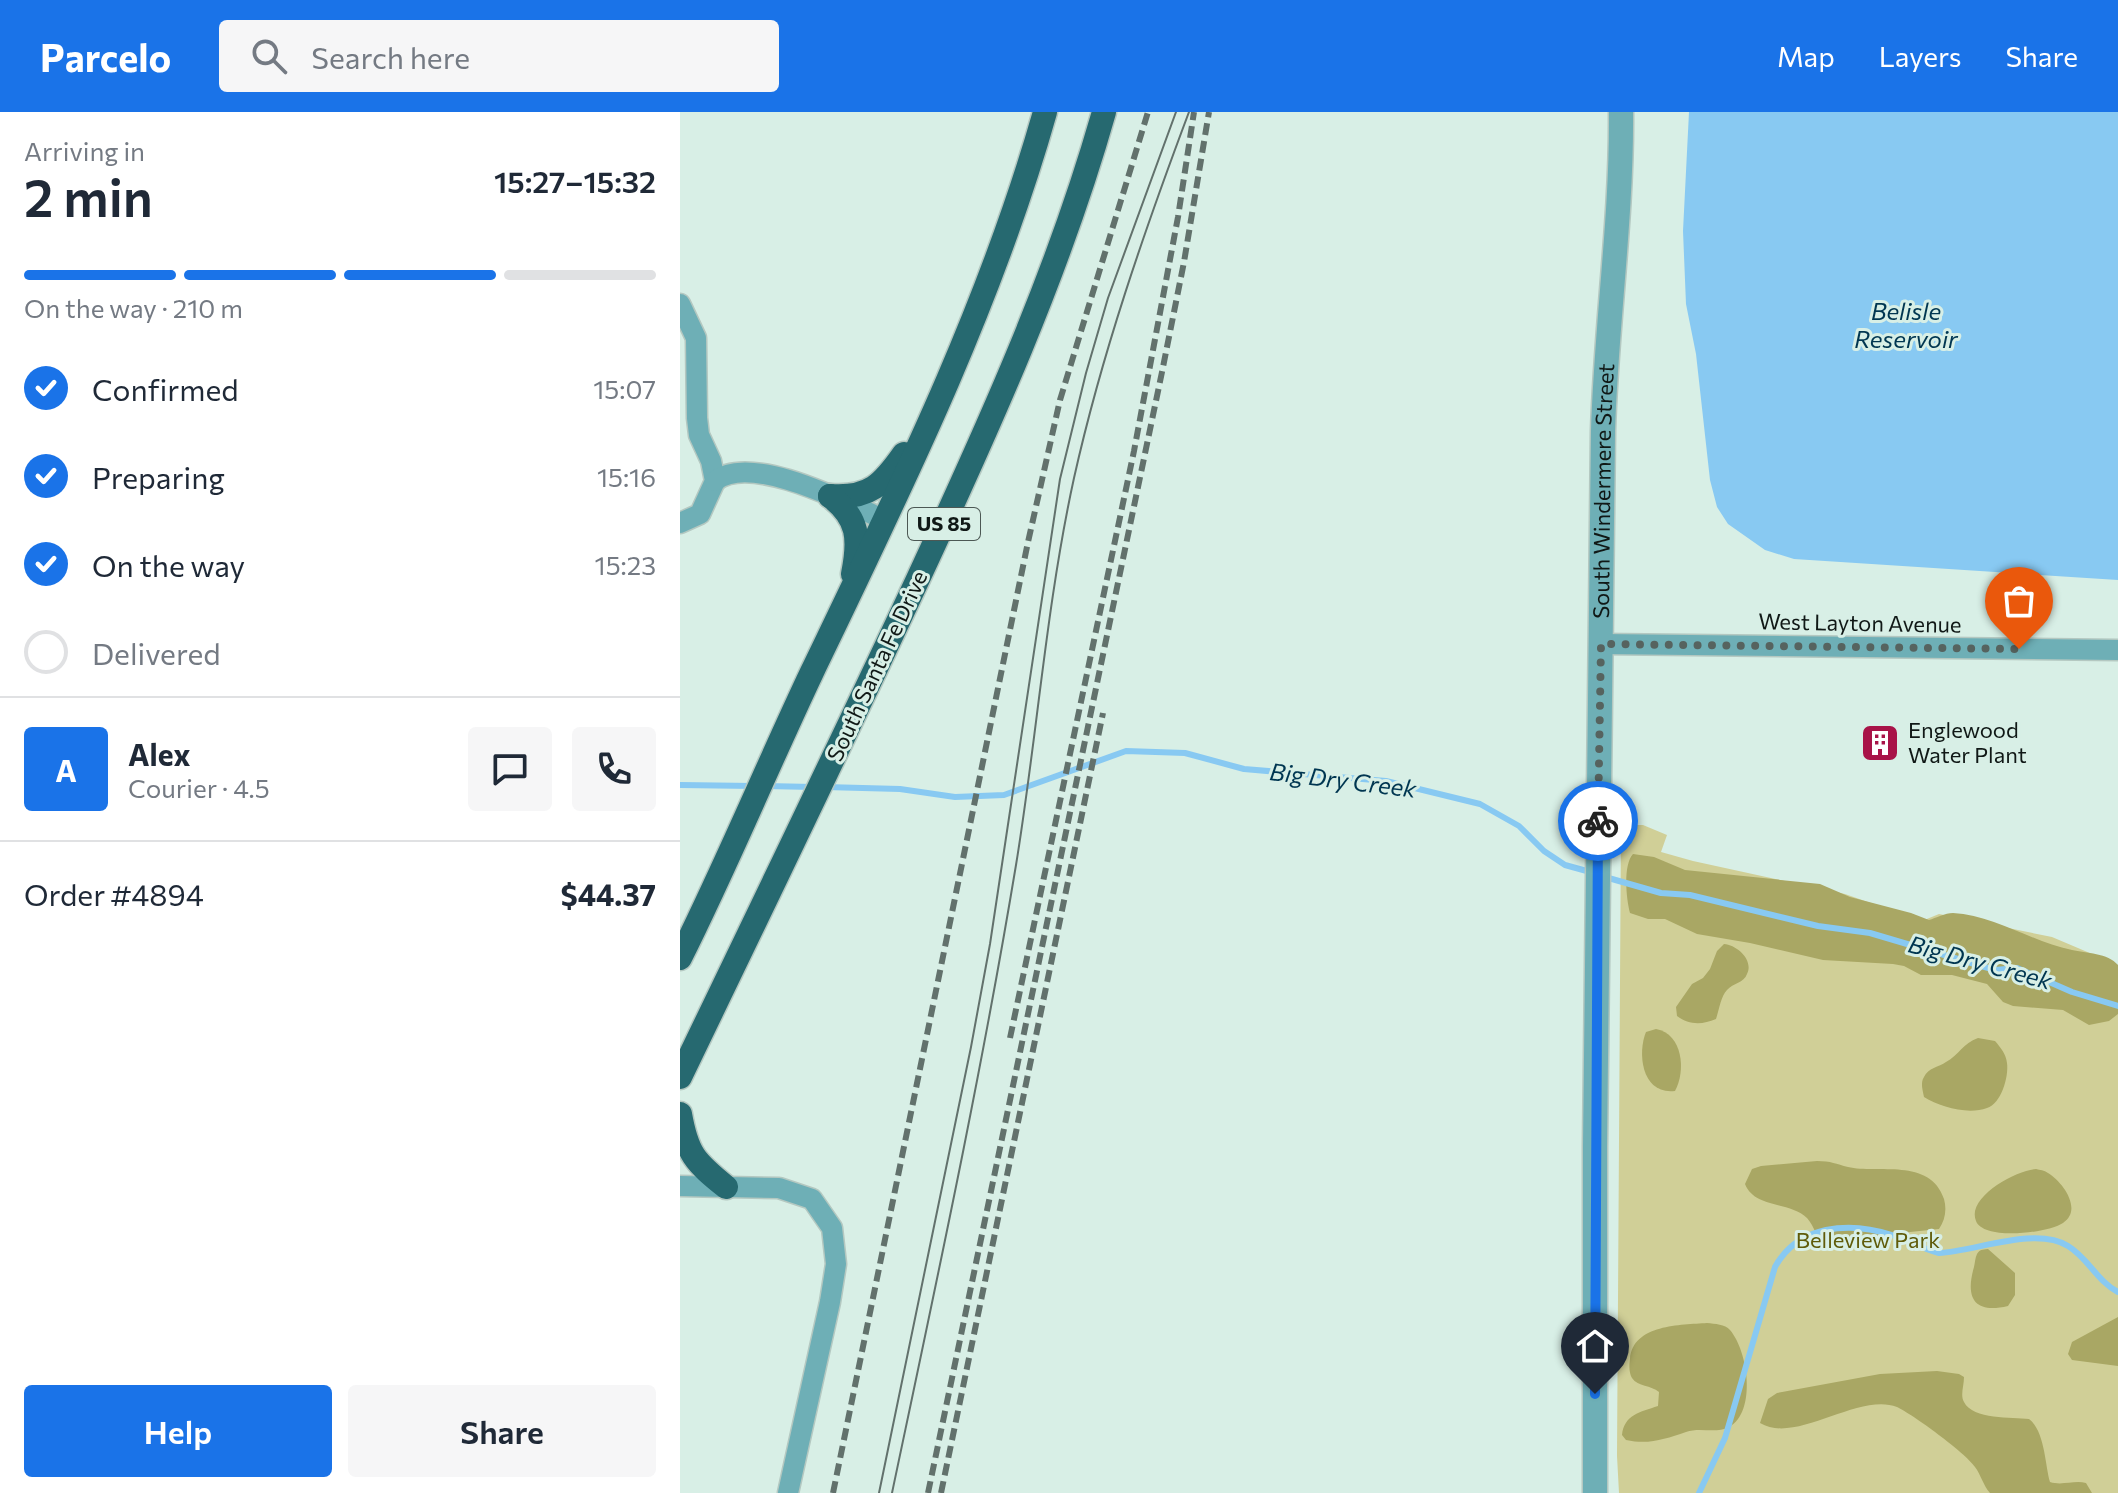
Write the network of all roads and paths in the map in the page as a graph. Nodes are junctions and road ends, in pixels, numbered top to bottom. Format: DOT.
graph roads {
  1 [pos="1045,112"];
  2 [pos="1104,112"];
  3 [pos="1621,112"];
  4 [pos="680,304"];
  5 [pos="936,409"];
  6 [pos="715,481"];
  7 [pos="830,496"];
  8 [pos="885,520"];
  9 [pos="680,523"];
  10 [pos="847,600"];
  11 [pos="1601,644"];
  12 [pos="2118,650"];
  13 [pos="680,958"];
  14 [pos="680,1077"];
  15 [pos="680,1114"];
  16 [pos="680,1186"];
  17 [pos="726,1187"];
  18 [pos="788,1493"];
  19 [pos="1595,1493"];
  1 -- 5 [label="highway, US 85"];
  2 -- 14 [label="highway, South Santa Fe Drive / US 85"];
  3 -- 11 [label="street, South Windermere Street"];
  4 -- 6 [label="street"];
  5 -- 7 [label="highway"];
  5 -- 8 [label="highway, US 85"];
  6 -- 7 [label="street"];
  6 -- 9 [label="street"];
  7 -- 8 [label="street"];
  7 -- 10 [label="highway"];
  8 -- 10 [label="highway, US 85"];
  10 -- 13 [label="highway, US 85"];
  11 -- 12 [label="street, West Layton Avenue"];
  11 -- 19 [label="street, South Windermere Street"];
  15 -- 17 [label="highway"];
  16 -- 17 [label="street"];
  17 -- 18 [label="street"];
}
